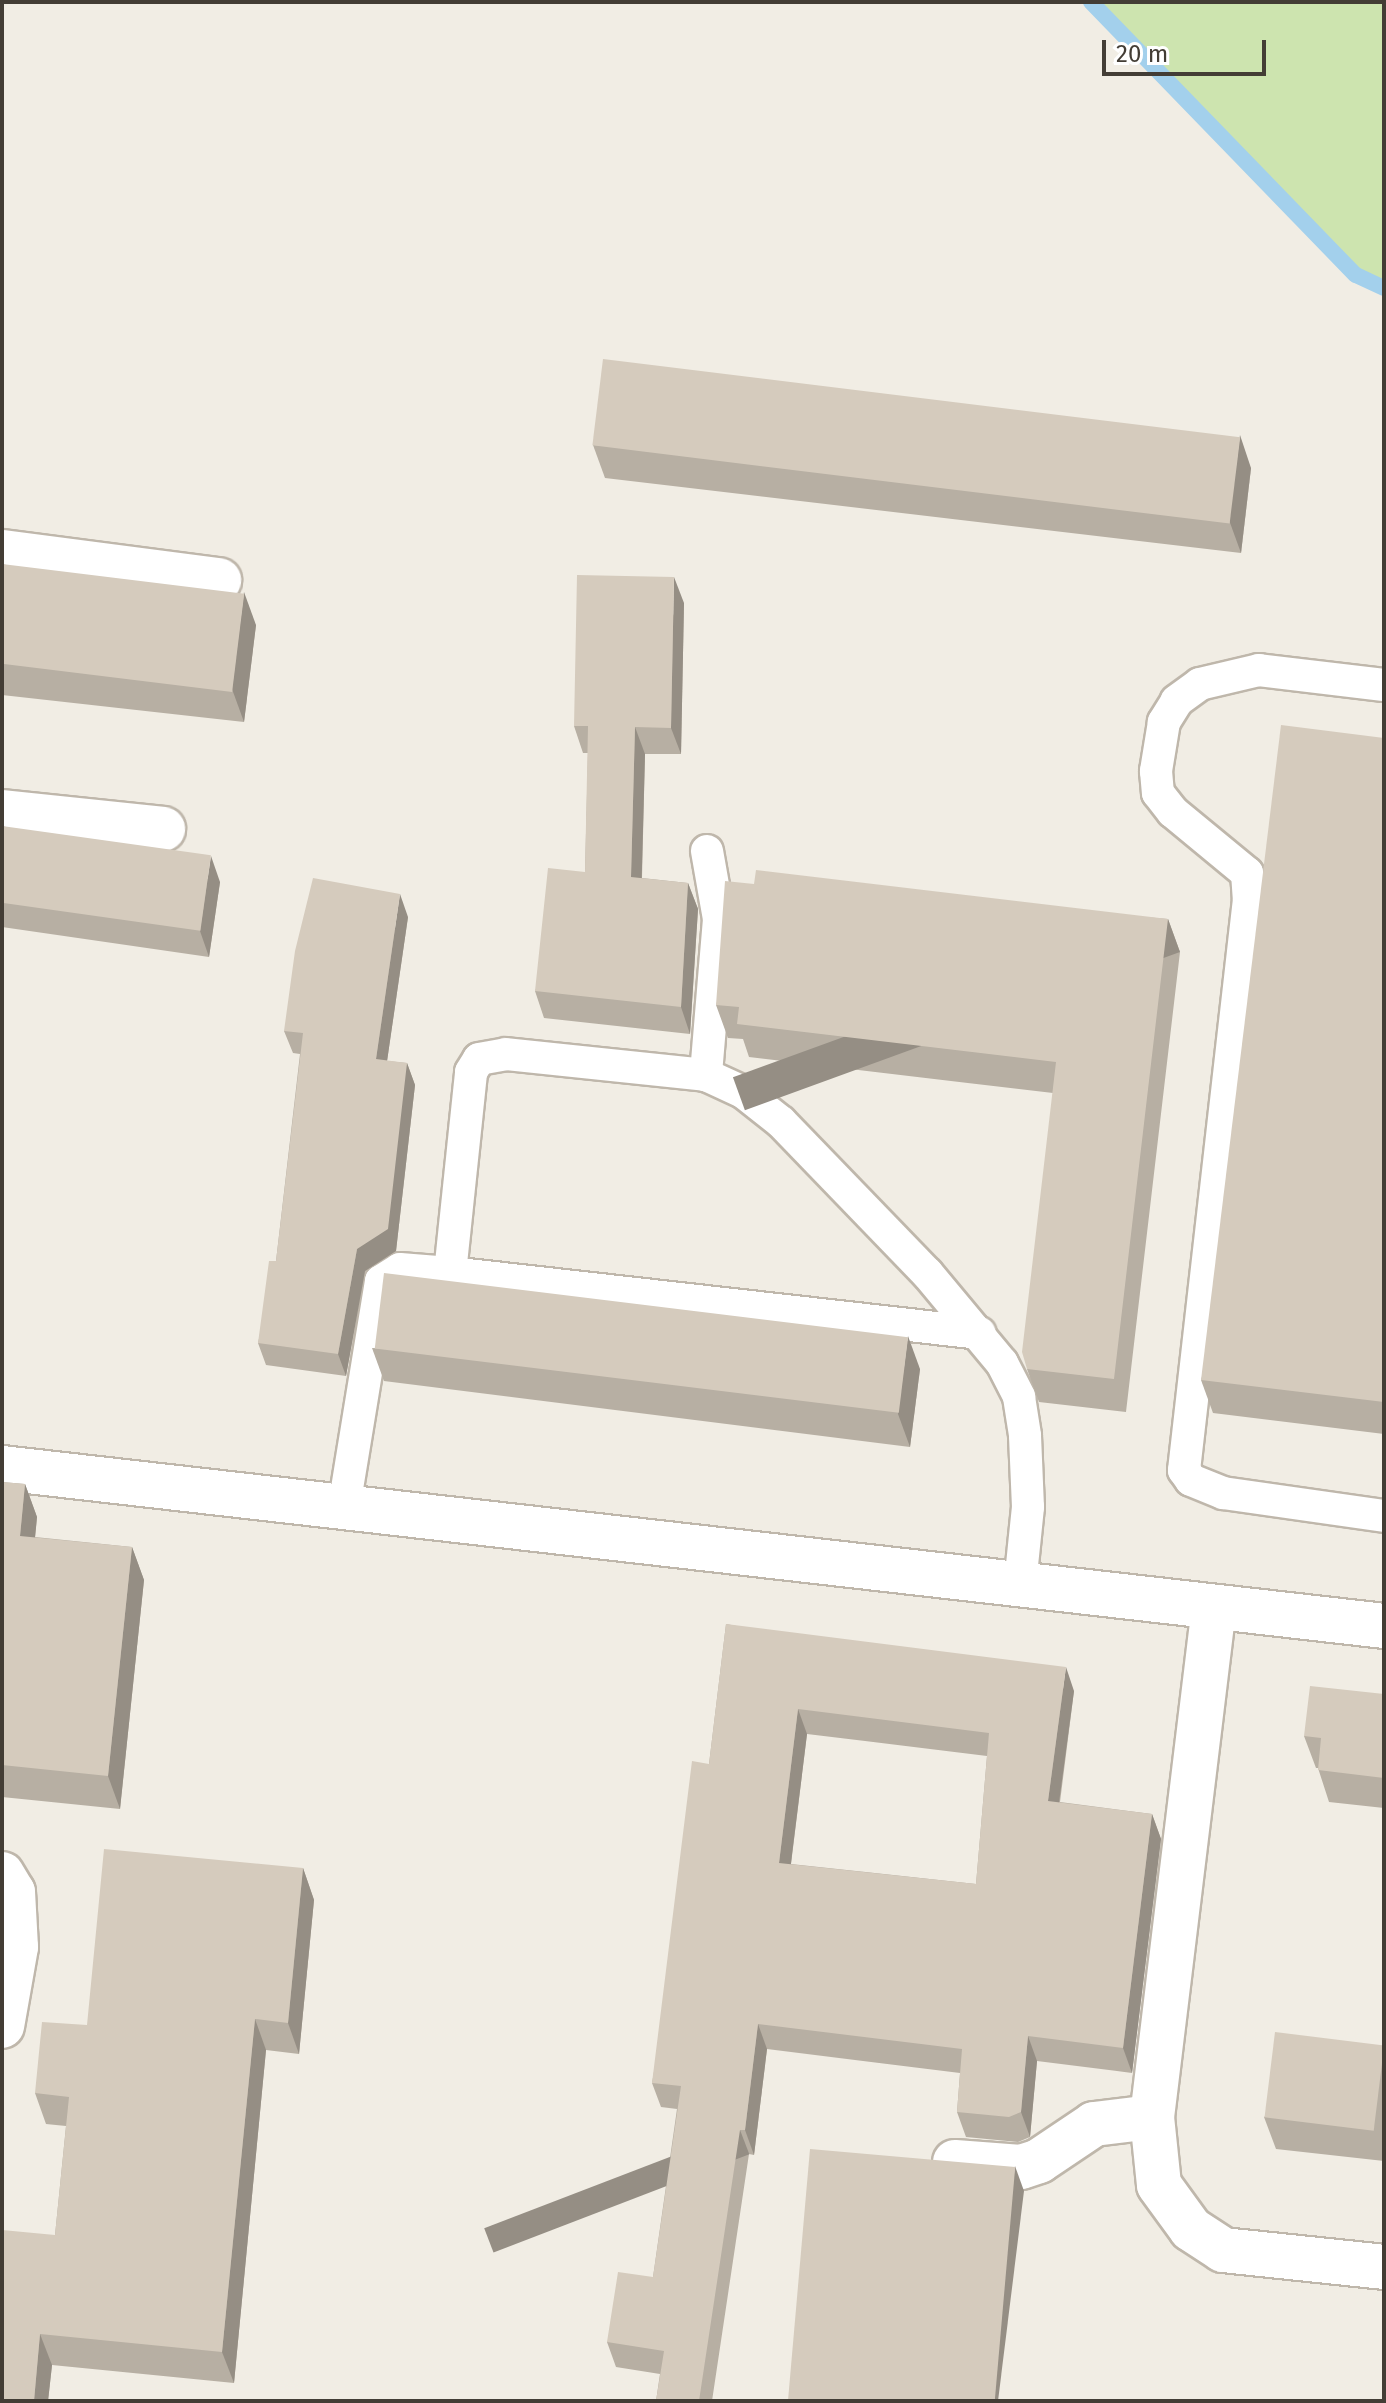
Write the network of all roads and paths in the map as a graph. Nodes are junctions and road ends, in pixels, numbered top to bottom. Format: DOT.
graph roads {
  1 [pos="2,552"];
  2 [pos="219,580"];
  3 [pos="1384,685"];
  4 [pos="2,812"];
  5 [pos="163,829"];
  6 [pos="707,851"];
  7 [pos="706,1075"];
  8 [pos="450,1273"];
  9 [pos="980,1333"];
  10 [pos="2,1468"];
  11 [pos="344,1507"];
  12 [pos="1384,1516"];
  13 [pos="1020,1585"];
  14 [pos="1214,1607"];
  15 [pos="1384,1626"];
  16 [pos="2,1874"];
  17 [pos="2,2026"];
  18 [pos="1152,2117"];
  19 [pos="910,2158"];
  20 [pos="1384,2267"];
  1 -- 2 [label="street"];
  3 -- 12 [label="lane"];
  4 -- 5 [label="street"];
  6 -- 7 [label="lane"];
  7 -- 8 [label="lane"];
  7 -- 9 [label="lane"];
  8 -- 9 [label="lane"];
  8 -- 11 [label="lane"];
  9 -- 13 [label="lane"];
  10 -- 11 [label="street"];
  11 -- 13 [label="street"];
  13 -- 14 [label="street"];
  14 -- 15 [label="street"];
  14 -- 18 [label="street"];
  16 -- 17 [label="street"];
  18 -- 19 [label="street"];
  18 -- 20 [label="street"];
}
